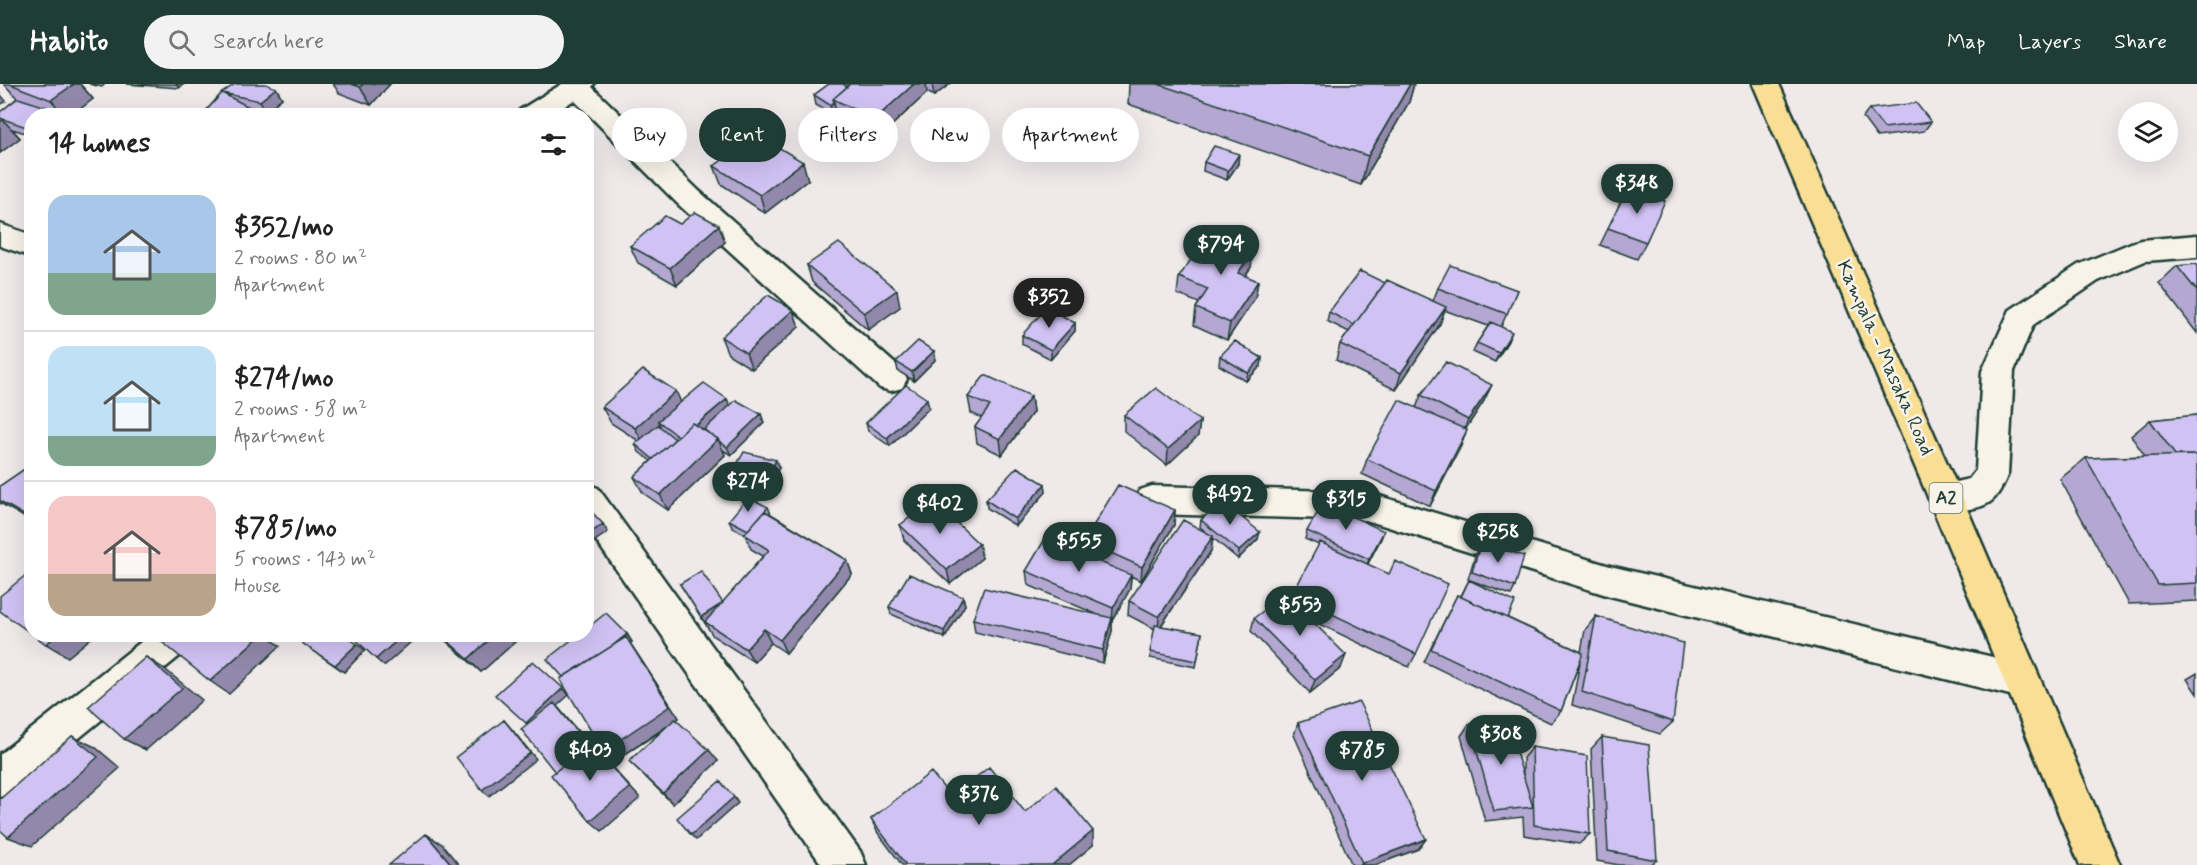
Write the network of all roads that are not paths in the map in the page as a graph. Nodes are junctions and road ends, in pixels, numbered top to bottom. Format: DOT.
graph roads {
  1 [pos="1766,84"];
  2 [pos="579,85"];
  3 [pos="542,108"];
  4 [pos="0,235"];
  5 [pos="24,243"];
  6 [pos="2197,246"];
  7 [pos="891,379"];
  8 [pos="1945,497"];
  9 [pos="1152,500"];
  10 [pos="594,509"];
  11 [pos="169,642"];
  12 [pos="2022,681"];
  13 [pos="0,778"];
  14 [pos="846,865"];
  15 [pos="2100,865"];
  1 -- 8 [label="main road, Kampala - Masaka Road / A2"];
  2 -- 3 [label="street"];
  2 -- 7 [label="street"];
  4 -- 5 [label="street"];
  6 -- 8 [label="street"];
  8 -- 12 [label="main road, Kampala - Masaka Road / A2"];
  9 -- 12 [label="street"];
  10 -- 14 [label="street"];
  11 -- 13 [label="street"];
  12 -- 15 [label="main road, Kampala - Masaka Road / A2"];
}
